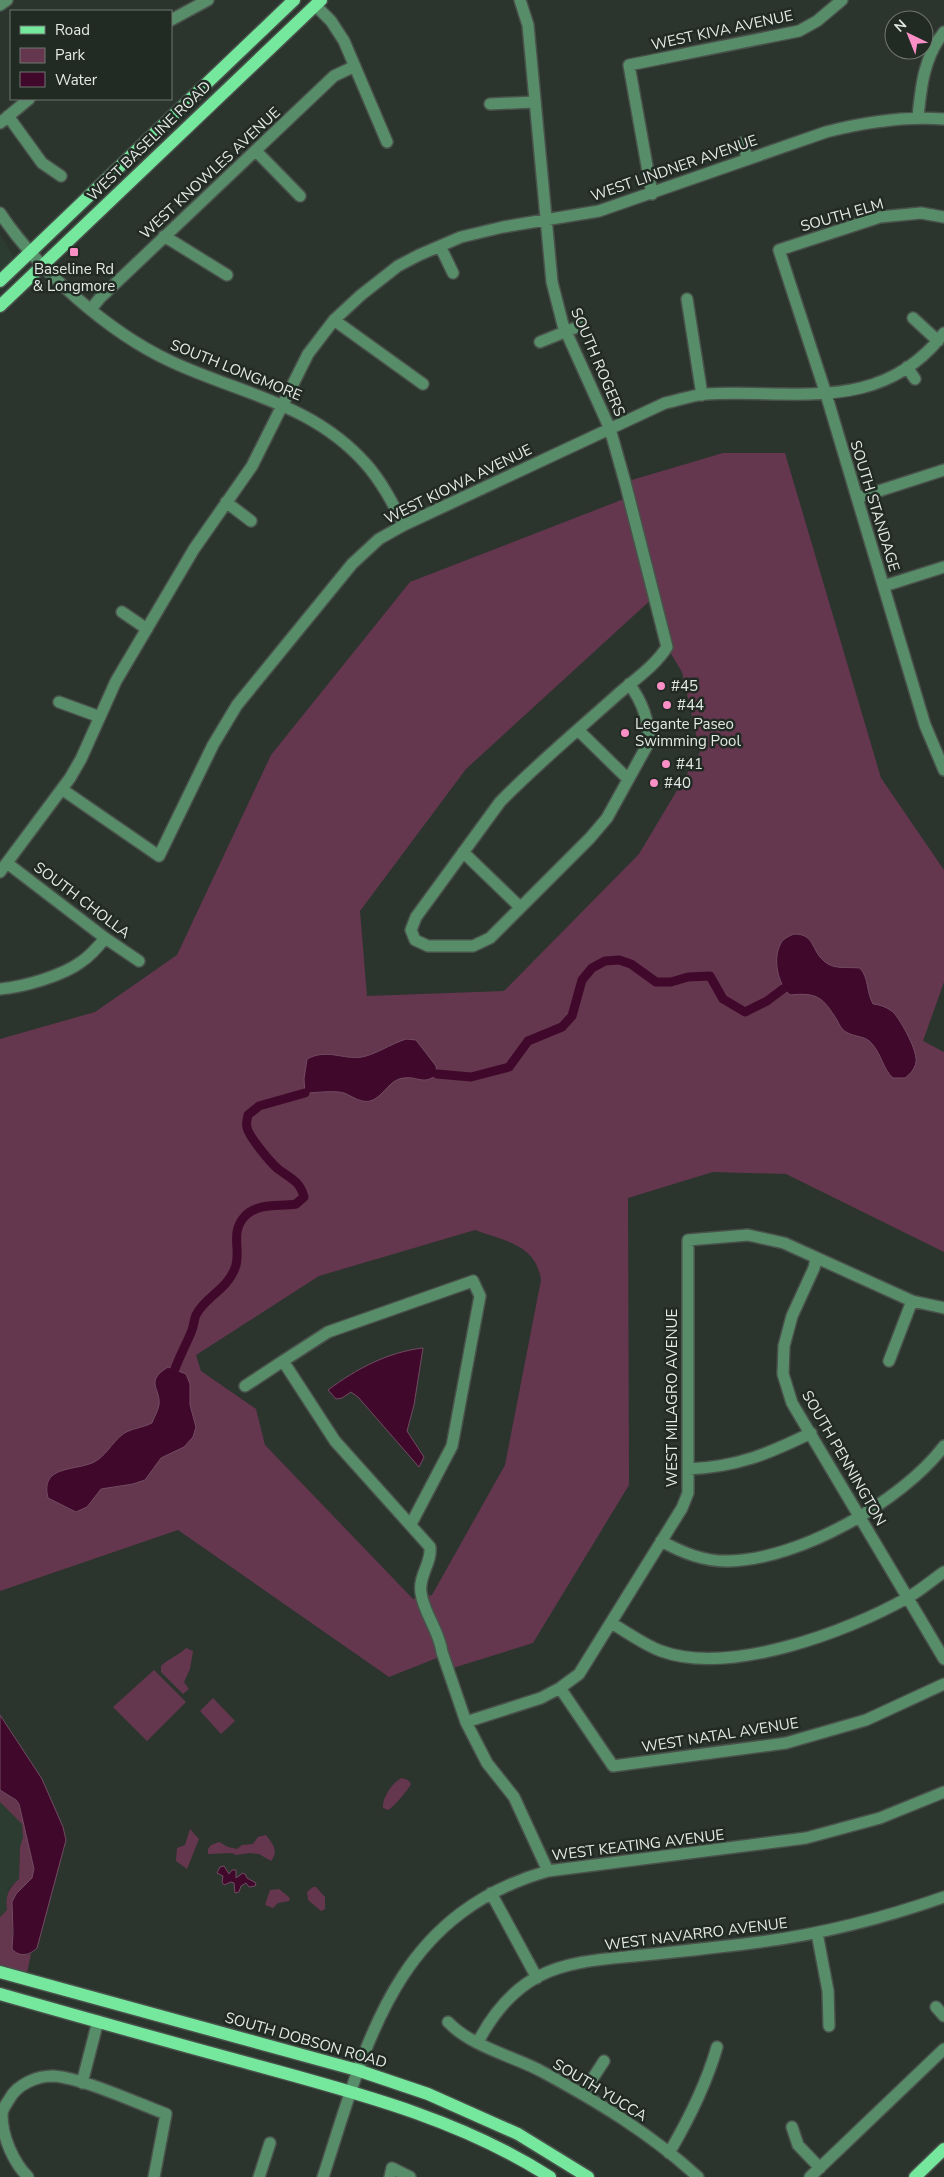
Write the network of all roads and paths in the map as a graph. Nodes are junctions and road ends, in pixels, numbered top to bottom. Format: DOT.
graph roads {
  1 [pos="7,0"];
  2 [pos="208,0"];
  3 [pos="294,0"];
  4 [pos="842,0"];
  5 [pos="523,1"];
  6 [pos="318,3"];
  7 [pos="0,5"];
  8 [pos="172,19"];
  9 [pos="944,32"];
  10 [pos="354,66"];
  11 [pos="28,100"];
  12 [pos="534,102"];
  13 [pos="490,104"];
  14 [pos="918,117"];
  15 [pos="944,119"];
  16 [pos="4,120"];
  17 [pos="387,142"];
  18 [pos="742,143"];
  19 [pos="256,150"];
  20 [pos="748,159"];
  21 [pos="61,176"];
  22 [pos="652,194"];
  23 [pos="300,196"];
  24 [pos="0,213"];
  25 [pos="944,216"];
  26 [pos="546,221"];
  27 [pos="164,236"];
  28 [pos="440,246"];
  29 [pos="779,250"];
  30 [pos="31,252"];
  31 [pos="43,265"];
  32 [pos="453,273"];
  33 [pos="227,275"];
  34 [pos="0,281"];
  35 [pos="687,299"];
  36 [pos="0,306"];
  37 [pos="91,309"];
  38 [pos="913,318"];
  39 [pos="334,320"];
  40 [pos="582,325"];
  41 [pos="566,331"];
  42 [pos="941,337"];
  43 [pos="540,342"];
  44 [pos="907,367"];
  45 [pos="915,379"];
  46 [pos="423,384"];
  47 [pos="702,394"];
  48 [pos="826,394"];
  49 [pos="282,404"];
  50 [pos="610,429"];
  51 [pos="944,470"];
  52 [pos="857,498"];
  53 [pos="226,502"];
  54 [pos="251,521"];
  55 [pos="404,525"];
  56 [pos="944,567"];
  57 [pos="884,586"];
  58 [pos="122,612"];
  59 [pos="147,628"];
  60 [pos="629,684"];
  61 [pos="59,702"];
  62 [pos="100,717"];
  63 [pos="578,730"];
  64 [pos="944,770"];
  65 [pos="628,780"];
  66 [pos="63,790"];
  67 [pos="463,852"];
  68 [pos="4,867"];
  69 [pos="520,908"];
  70 [pos="105,938"];
  71 [pos="139,961"];
  72 [pos="0,988"];
  73 [pos="816,1259"];
  74 [pos="912,1301"];
  75 [pos="944,1308"];
  76 [pos="283,1361"];
  77 [pos="889,1361"];
  78 [pos="245,1386"];
  79 [pos="811,1433"];
  80 [pos="944,1446"];
  81 [pos="688,1469"];
  82 [pos="860,1516"];
  83 [pos="411,1524"];
  84 [pos="661,1541"];
  85 [pos="944,1572"];
  86 [pos="908,1598"];
  87 [pos="611,1623"];
  88 [pos="944,1659"];
  89 [pos="944,1684"];
  90 [pos="560,1688"];
  91 [pos="466,1722"];
  92 [pos="944,1792"];
  93 [pos="548,1871"];
  94 [pos="491,1894"];
  95 [pos="944,1896"];
  96 [pos="817,1933"];
  97 [pos="0,1972"];
  98 [pos="537,1978"];
  99 [pos="0,1994"];
  100 [pos="936,2007"];
  101 [pos="944,2016"];
  102 [pos="98,2021"];
  103 [pos="448,2022"];
  104 [pos="828,2026"];
  105 [pos="478,2042"];
  106 [pos="717,2047"];
  107 [pos="944,2049"];
  108 [pos="604,2061"];
  109 [pos="358,2070"];
  110 [pos="82,2083"];
  111 [pos="351,2092"];
  112 [pos="583,2093"];
  113 [pos="792,2127"];
  114 [pos="270,2143"];
  115 [pos="944,2149"];
  116 [pos="669,2153"];
  117 [pos="820,2168"];
  118 [pos="391,2173"];
  119 [pos="28,2177"];
  120 [pos="154,2177"];
  121 [pos="260,2177"];
  122 [pos="323,2177"];
  123 [pos="410,2177"];
  124 [pos="550,2177"];
  125 [pos="588,2177"];
  126 [pos="698,2177"];
  127 [pos="810,2177"];
  128 [pos="915,2177"];
  1 -- 7 [label="street"];
  2 -- 8 [label="street"];
  3 -- 30 [label="main road, WEST BASELINE ROAD"];
  4 -- 22 [label="street, WEST KIVA AVENUE"];
  5 -- 12 [label="street, SOUTH ROGERS"];
  6 -- 10 [label="street"];
  6 -- 31 [label="main road, WEST BASELINE ROAD"];
  9 -- 14 [label="street"];
  10 -- 17 [label="street"];
  10 -- 19 [label="street, WEST KNOWLES AVENUE"];
  11 -- 16 [label="street"];
  12 -- 13 [label="street"];
  12 -- 26 [label="street, SOUTH ROGERS"];
  14 -- 15 [label="street, WEST LINDNER AVENUE"];
  14 -- 20 [label="street, WEST LINDNER AVENUE"];
  16 -- 21 [label="street"];
  18 -- 20 [label="street"];
  19 -- 23 [label="street"];
  19 -- 27 [label="street, WEST KNOWLES AVENUE"];
  20 -- 22 [label="street, WEST LINDNER AVENUE"];
  22 -- 26 [label="street, WEST LINDNER AVENUE"];
  24 -- 30 [label="street, SOUTH LONGMORE"];
  25 -- 29 [label="street, SOUTH ELM"];
  26 -- 28 [label="street, WEST LINDNER AVENUE"];
  26 -- 41 [label="street, SOUTH ROGERS"];
  27 -- 33 [label="street"];
  27 -- 37 [label="street, WEST KNOWLES AVENUE"];
  28 -- 32 [label="street"];
  28 -- 39 [label="street, WEST LINDNER AVENUE"];
  29 -- 48 [label="street, SOUTH STANDAGE"];
  30 -- 31 [label="street, SOUTH LONGMORE"];
  30 -- 34 [label="main road, WEST BASELINE ROAD"];
  31 -- 36 [label="main road, WEST BASELINE ROAD"];
  31 -- 37 [label="street, SOUTH LONGMORE"];
  35 -- 47 [label="street"];
  37 -- 49 [label="street, SOUTH LONGMORE"];
  38 -- 42 [label="street, WEST KIOWA AVENUE"];
  39 -- 46 [label="street"];
  39 -- 49 [label="street, WEST LINDNER AVENUE"];
  40 -- 41 [label="street"];
  41 -- 43 [label="street"];
  41 -- 50 [label="street, SOUTH ROGERS"];
  42 -- 44 [label="street, WEST KIOWA AVENUE"];
  44 -- 45 [label="street"];
  44 -- 48 [label="street, WEST KIOWA AVENUE"];
  47 -- 48 [label="street, WEST KIOWA AVENUE"];
  47 -- 50 [label="street, WEST KIOWA AVENUE"];
  48 -- 52 [label="street, SOUTH STANDAGE"];
  49 -- 53 [label="street, WEST LINDNER AVENUE"];
  49 -- 55 [label="street, SOUTH LONGMORE"];
  50 -- 55 [label="street, WEST KIOWA AVENUE"];
  50 -- 60 [label="street, SOUTH ROGERS"];
  51 -- 52 [label="street"];
  52 -- 57 [label="street, SOUTH STANDAGE"];
  53 -- 54 [label="street"];
  53 -- 59 [label="street, WEST LINDNER AVENUE"];
  55 -- 66 [label="street, WEST KIOWA AVENUE"];
  56 -- 57 [label="street"];
  57 -- 64 [label="street, SOUTH STANDAGE"];
  58 -- 59 [label="street"];
  59 -- 62 [label="street, WEST LINDNER AVENUE"];
  60 -- 63 [label="street, SOUTH ROGERS"];
  60 -- 65 [label="street, SOUTH ROGERS"];
  61 -- 62 [label="street"];
  62 -- 66 [label="street, WEST LINDNER AVENUE"];
  63 -- 65 [label="street"];
  63 -- 67 [label="street, SOUTH ROGERS"];
  65 -- 69 [label="street, SOUTH ROGERS"];
  66 -- 68 [label="street, WEST LINDNER AVENUE"];
  67 -- 69 [label="street"];
  67 -- 69 [label="street, SOUTH ROGERS"];
  68 -- 70 [label="street, SOUTH CHOLLA"];
  70 -- 71 [label="street, SOUTH CHOLLA"];
  70 -- 72 [label="street"];
  73 -- 74 [label="street, WEST MILAGRO AVENUE"];
  73 -- 79 [label="street, SOUTH PENNINGTON"];
  73 -- 81 [label="street, WEST MILAGRO AVENUE"];
  74 -- 75 [label="street, WEST MILAGRO AVENUE"];
  74 -- 77 [label="street"];
  76 -- 78 [label="street"];
  76 -- 83 [label="street"];
  76 -- 83 [label="street"];
  79 -- 81 [label="street"];
  79 -- 82 [label="street, SOUTH PENNINGTON"];
  80 -- 82 [label="street"];
  81 -- 84 [label="street, WEST MILAGRO AVENUE"];
  82 -- 84 [label="street"];
  82 -- 86 [label="street, SOUTH PENNINGTON"];
  83 -- 91 [label="street"];
  84 -- 87 [label="street, WEST MILAGRO AVENUE"];
  85 -- 86 [label="street"];
  86 -- 87 [label="street"];
  86 -- 88 [label="street, SOUTH PENNINGTON"];
  87 -- 90 [label="street, WEST MILAGRO AVENUE"];
  89 -- 90 [label="street, WEST NATAL AVENUE"];
  90 -- 91 [label="street, WEST MILAGRO AVENUE"];
  91 -- 93 [label="street"];
  92 -- 93 [label="street, WEST KEATING AVENUE"];
  93 -- 94 [label="street, WEST KEATING AVENUE"];
  94 -- 98 [label="street"];
  94 -- 109 [label="street, WEST KEATING AVENUE"];
  95 -- 96 [label="street, WEST NAVARRO AVENUE"];
  96 -- 98 [label="street, WEST NAVARRO AVENUE"];
  96 -- 104 [label="street"];
  97 -- 109 [label="main road, SOUTH DOBSON ROAD"];
  98 -- 105 [label="street, WEST NAVARRO AVENUE"];
  99 -- 102 [label="main road"];
  100 -- 101 [label="street"];
  102 -- 110 [label="street"];
  102 -- 111 [label="main road"];
  103 -- 105 [label="street, SOUTH YUCCA"];
  105 -- 112 [label="street, SOUTH YUCCA"];
  106 -- 116 [label="street"];
  107 -- 117 [label="street"];
  108 -- 112 [label="street"];
  109 -- 111 [label="street, WEST KEATING AVENUE"];
  109 -- 125 [label="main road, SOUTH DOBSON ROAD"];
  110 -- 119 [label="street"];
  110 -- 120 [label="street"];
  111 -- 122 [label="street, WEST KEATING AVENUE"];
  111 -- 124 [label="main road"];
  112 -- 116 [label="street, SOUTH YUCCA"];
  113 -- 117 [label="street"];
  114 -- 121 [label="street"];
  115 -- 128 [label="main road"];
  116 -- 126 [label="street, SOUTH YUCCA"];
  117 -- 127 [label="street"];
  118 -- 123 [label="street"];
}
